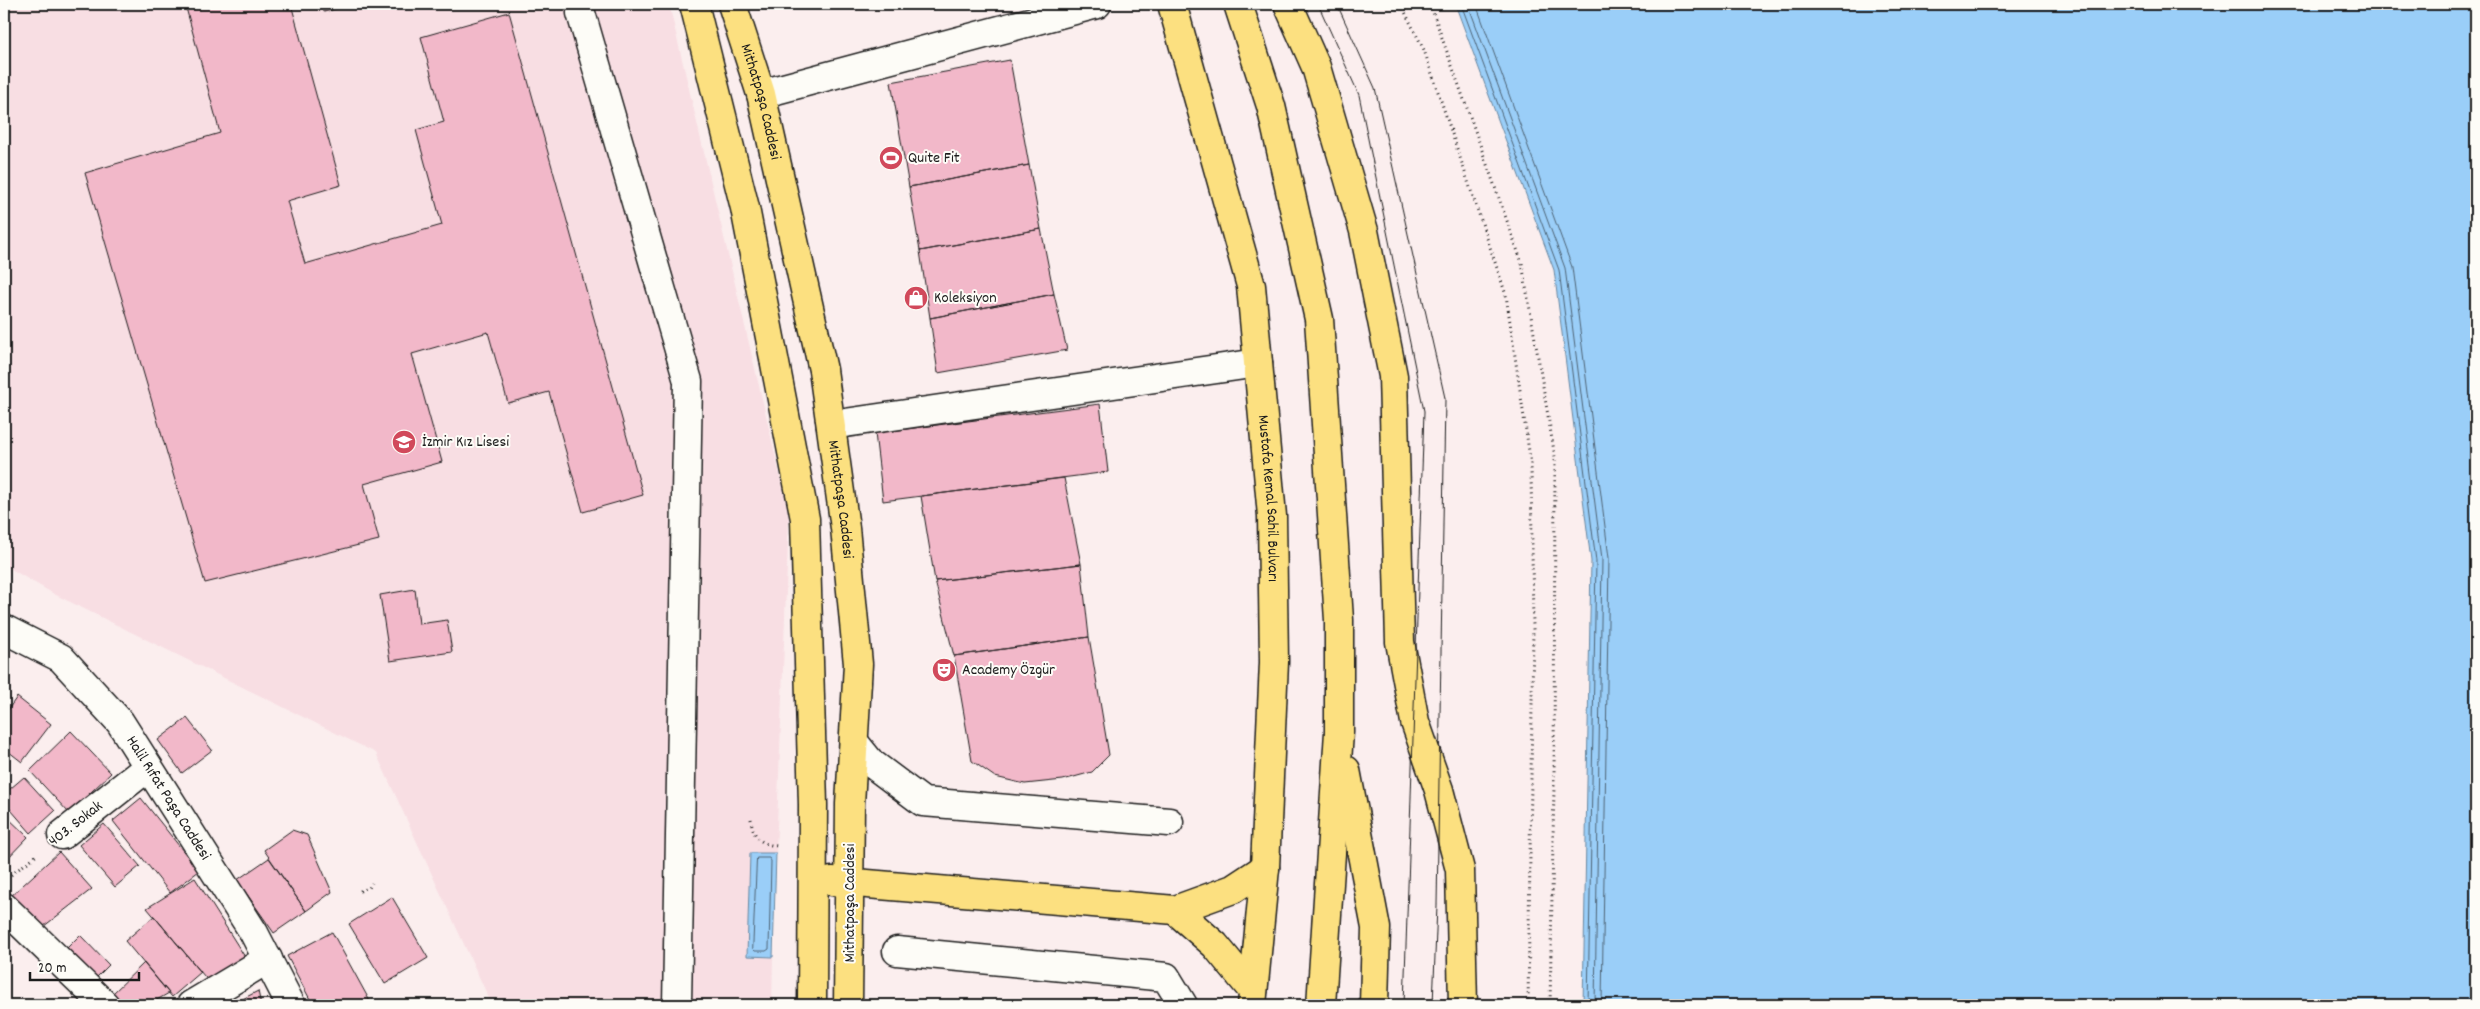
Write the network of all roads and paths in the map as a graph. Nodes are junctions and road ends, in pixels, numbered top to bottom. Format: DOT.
graph roads {
  1 [pos="694,4"];
  2 [pos="732,4"];
  3 [pos="1097,4"];
  4 [pos="1172,4"];
  5 [pos="1238,4"];
  6 [pos="1288,4"];
  7 [pos="1401,4"];
  8 [pos="1430,4"];
  9 [pos="581,13"];
  10 [pos="761,94"];
  11 [pos="1258,363"];
  12 [pos="831,425"];
  13 [pos="4,630"];
  14 [pos="1339,732"];
  15 [pos="854,742"];
  16 [pos="148,767"];
  17 [pos="751,819"];
  18 [pos="1168,822"];
  19 [pos="62,835"];
  20 [pos="787,846"];
  21 [pos="1265,868"];
  22 [pos="812,880"];
  23 [pos="4,881"];
  24 [pos="850,881"];
  25 [pos="372,882"];
  26 [pos="360,891"];
  27 [pos="4,907"];
  28 [pos="1175,910"];
  29 [pos="897,951"];
  30 [pos="268,959"];
  31 [pos="1252,998"];
  32 [pos="105,1005"];
  33 [pos="191,1005"];
  34 [pos="291,1005"];
  35 [pos="677,1005"];
  36 [pos="812,1005"];
  37 [pos="848,1005"];
  38 [pos="1183,1005"];
  39 [pos="1321,1005"];
  40 [pos="1374,1005"];
  41 [pos="1463,1005"];
  42 [pos="1528,1005"];
  43 [pos="1550,1005"];
  1 -- 22 [label="main road"];
  2 -- 10 [label="main road, Mithatpaşa Caddesi"];
  3 -- 10 [label="street"];
  4 -- 11 [label="main road, Mustafa Kemal Sahil Bulvarı"];
  5 -- 14 [label="main road"];
  6 -- 41 [label="main road"];
  7 -- 42 [label="path"];
  8 -- 43 [label="path"];
  9 -- 35 [label="street"];
  10 -- 12 [label="main road, Mithatpaşa Caddesi"];
  11 -- 12 [label="street"];
  11 -- 21 [label="main road, Mustafa Kemal Sahil Bulvarı"];
  12 -- 15 [label="main road, Mithatpaşa Caddesi"];
  13 -- 16 [label="street, Halil Rıfat Paşa Caddesi"];
  14 -- 39 [label="main road"];
  14 -- 40 [label="main road"];
  15 -- 18 [label="street"];
  15 -- 24 [label="main road, Mithatpaşa Caddesi"];
  16 -- 19 [label="street, 403. Sokak"];
  16 -- 30 [label="street, Halil Rıfat Paşa Caddesi"];
  17 -- 20 [label="path"];
  19 -- 23 [label="path, 403. Sokak"];
  21 -- 28 [label="main road"];
  21 -- 31 [label="main road, Mustafa Kemal Sahil Bulvarı"];
  22 -- 24 [label="main road"];
  22 -- 36 [label="main road"];
  24 -- 28 [label="main road"];
  24 -- 37 [label="main road, Mithatpaşa Caddesi"];
  25 -- 26 [label="path"];
  27 -- 32 [label="street"];
  28 -- 31 [label="main road"];
  29 -- 38 [label="street"];
  30 -- 33 [label="street"];
  30 -- 34 [label="street, Halil Rıfat Paşa Caddesi"];
}
